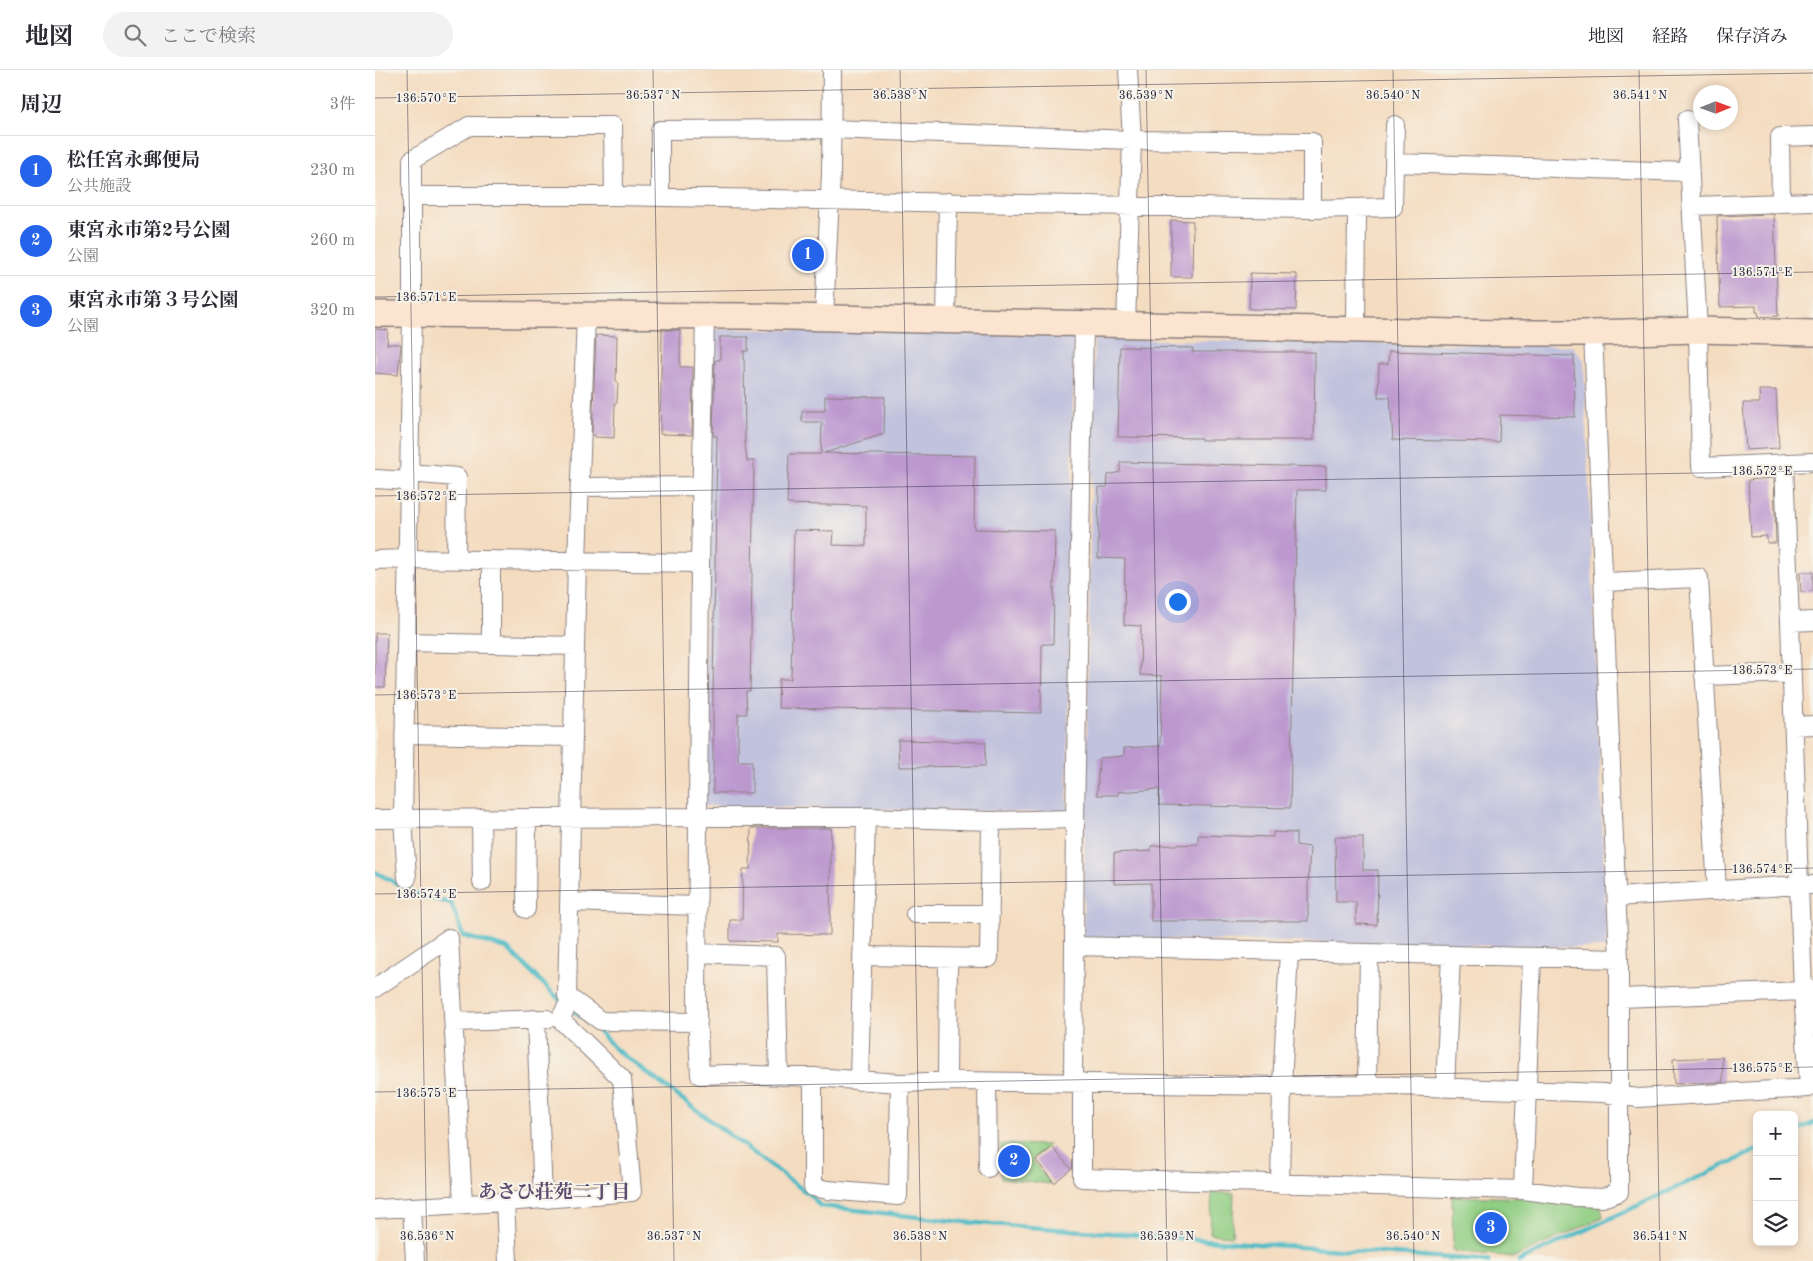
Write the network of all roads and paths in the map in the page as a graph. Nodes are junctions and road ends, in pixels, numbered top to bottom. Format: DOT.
graph roads {
  1 [pos="832,70"];
  2 [pos="1128,70"];
  3 [pos="1687,120"];
  4 [pos="1395,125"];
  5 [pos="831,129"];
  6 [pos="1813,136"];
  7 [pos="1132,140"];
  8 [pos="1394,163"];
  9 [pos="1690,172"];
  10 [pos="412,196"];
  11 [pos="614,196"];
  12 [pos="660,197"];
  13 [pos="829,200"];
  14 [pos="948,202"];
  15 [pos="1813,202"];
  16 [pos="1781,203"];
  17 [pos="1130,206"];
  18 [pos="1691,206"];
  19 [pos="1357,208"];
  20 [pos="1312,209"];
  21 [pos="375,314"];
  22 [pos="412,314"];
  23 [pos="586,315"];
  24 [pos="705,316"];
  25 [pos="824,318"];
  26 [pos="946,320"];
  27 [pos="1084,324"];
  28 [pos="1126,324"];
  29 [pos="1356,330"];
  30 [pos="1698,330"];
  31 [pos="1593,333"];
  32 [pos="1813,333"];
  33 [pos="1813,462"];
  34 [pos="1784,464"];
  35 [pos="409,477"];
  36 [pos="375,479"];
  37 [pos="701,486"];
  38 [pos="580,487"];
  39 [pos="407,559"];
  40 [pos="375,560"];
  41 [pos="456,560"];
  42 [pos="491,560"];
  43 [pos="577,561"];
  44 [pos="699,563"];
  45 [pos="1604,582"];
  46 [pos="1813,621"];
  47 [pos="1790,622"];
  48 [pos="406,642"];
  49 [pos="491,644"];
  50 [pos="575,646"];
  51 [pos="1792,673"];
  52 [pos="1704,676"];
  53 [pos="1794,726"];
  54 [pos="1813,726"];
  55 [pos="405,734"];
  56 [pos="573,737"];
  57 [pos="698,817"];
  58 [pos="866,817"];
  59 [pos="481,818"];
  60 [pos="527,818"];
  61 [pos="572,818"];
  62 [pos="375,819"];
  63 [pos="403,819"];
  64 [pos="1075,819"];
  65 [pos="991,821"];
  66 [pos="407,878"];
  67 [pos="482,882"];
  68 [pos="1806,885"];
  69 [pos="1717,891"];
  70 [pos="1617,897"];
  71 [pos="570,902"];
  72 [pos="698,906"];
  73 [pos="526,909"];
  74 [pos="915,914"];
  75 [pos="990,914"];
  76 [pos="1074,946"];
  77 [pos="1289,951"];
  78 [pos="697,953"];
  79 [pos="1369,953"];
  80 [pos="1451,955"];
  81 [pos="863,956"];
  82 [pos="1532,957"];
  83 [pos="948,958"];
  84 [pos="1619,959"];
  85 [pos="375,988"];
  86 [pos="1808,990"];
  87 [pos="1619,998"];
  88 [pos="571,999"];
  89 [pos="561,1017"];
  90 [pos="536,1019"];
  91 [pos="454,1022"];
  92 [pos="698,1022"];
  93 [pos="779,1076"];
  94 [pos="813,1077"];
  95 [pos="859,1081"];
  96 [pos="947,1082"];
  97 [pos="987,1082"];
  98 [pos="1078,1082"];
  99 [pos="900,1083"];
  100 [pos="1367,1085"];
  101 [pos="1282,1086"];
  102 [pos="1445,1088"];
  103 [pos="1525,1092"];
  104 [pos="1620,1095"];
  105 [pos="988,1168"];
  106 [pos="1280,1184"];
  107 [pos="1523,1190"];
  108 [pos="543,1199"];
  109 [pos="505,1202"];
  110 [pos="463,1204"];
  111 [pos="412,1208"];
  112 [pos="375,1209"];
  113 [pos="415,1261"];
  114 [pos="508,1261"];
  1 -- 5 [label="street"];
  2 -- 7 [label="street"];
  3 -- 9 [label="street"];
  4 -- 8 [label="street"];
  5 -- 7 [label="street"];
  5 -- 12 [label="street"];
  5 -- 13 [label="street"];
  6 -- 16 [label="street"];
  7 -- 17 [label="street"];
  7 -- 20 [label="street"];
  8 -- 9 [label="street"];
  8 -- 19 [label="street"];
  9 -- 18 [label="street"];
  10 -- 11 [label="street"];
  10 -- 11 [label="street"];
  10 -- 22 [label="street"];
  11 -- 12 [label="street"];
  12 -- 13 [label="street"];
  13 -- 14 [label="street"];
  13 -- 25 [label="street"];
  14 -- 17 [label="street"];
  14 -- 26 [label="street"];
  15 -- 16 [label="street"];
  16 -- 18 [label="street"];
  17 -- 20 [label="street"];
  17 -- 28 [label="street"];
  18 -- 30 [label="street"];
  19 -- 20 [label="street"];
  19 -- 29 [label="street"];
  21 -- 22 [label="street"];
  22 -- 23 [label="street"];
  22 -- 35 [label="street"];
  23 -- 24 [label="street"];
  23 -- 38 [label="street"];
  24 -- 25 [label="street"];
  24 -- 37 [label="street"];
  25 -- 26 [label="street"];
  26 -- 27 [label="street"];
  27 -- 28 [label="street"];
  27 -- 64 [label="street"];
  28 -- 29 [label="street"];
  29 -- 31 [label="street"];
  30 -- 31 [label="street"];
  30 -- 32 [label="street"];
  30 -- 34 [label="street"];
  31 -- 45 [label="street"];
  33 -- 34 [label="street"];
  34 -- 47 [label="street"];
  35 -- 36 [label="street"];
  35 -- 39 [label="street"];
  35 -- 41 [label="street"];
  37 -- 38 [label="street"];
  37 -- 44 [label="street"];
  38 -- 43 [label="street"];
  39 -- 40 [label="street"];
  39 -- 41 [label="street"];
  39 -- 48 [label="street"];
  41 -- 42 [label="street"];
  42 -- 43 [label="street"];
  42 -- 49 [label="street"];
  43 -- 44 [label="street"];
  43 -- 50 [label="street"];
  44 -- 57 [label="street"];
  45 -- 52 [label="street"];
  45 -- 70 [label="street"];
  46 -- 47 [label="street"];
  47 -- 51 [label="street"];
  48 -- 49 [label="street"];
  48 -- 55 [label="street"];
  49 -- 50 [label="street"];
  50 -- 56 [label="street"];
  51 -- 52 [label="street"];
  51 -- 53 [label="street"];
  52 -- 69 [label="street"];
  53 -- 54 [label="street"];
  53 -- 68 [label="street"];
  55 -- 56 [label="street"];
  55 -- 63 [label="street"];
  56 -- 61 [label="street"];
  57 -- 58 [label="street"];
  57 -- 61 [label="street"];
  57 -- 72 [label="street"];
  58 -- 65 [label="street"];
  58 -- 81 [label="street"];
  59 -- 60 [label="street"];
  59 -- 63 [label="street"];
  59 -- 67 [label="street"];
  60 -- 61 [label="street"];
  60 -- 73 [label="street"];
  61 -- 71 [label="street"];
  62 -- 63 [label="street"];
  63 -- 66 [label="street"];
  64 -- 65 [label="street"];
  64 -- 76 [label="street"];
  65 -- 75 [label="street"];
  68 -- 69 [label="street"];
  68 -- 86 [label="street"];
  69 -- 70 [label="street"];
  70 -- 84 [label="street"];
  71 -- 72 [label="street"];
  71 -- 88 [label="street"];
  72 -- 78 [label="street"];
  74 -- 75 [label="street"];
  75 -- 83 [label="street"];
  76 -- 77 [label="street"];
  76 -- 98 [label="street"];
  77 -- 79 [label="street"];
  77 -- 101 [label="street"];
  78 -- 92 [label="street"];
  78 -- 93 [label="street"];
  79 -- 80 [label="street"];
  79 -- 100 [label="street"];
  80 -- 82 [label="street"];
  80 -- 102 [label="street"];
  81 -- 83 [label="street"];
  81 -- 95 [label="street"];
  82 -- 84 [label="street"];
  82 -- 103 [label="street"];
  83 -- 96 [label="street"];
  84 -- 87 [label="street"];
  85 -- 91 [label="street"];
  86 -- 87 [label="street"];
  86 -- 104 [label="street"];
  87 -- 104 [label="street"];
  88 -- 89 [label="street"];
  88 -- 92 [label="street"];
  89 -- 90 [label="street"];
  89 -- 108 [label="street"];
  90 -- 91 [label="street"];
  90 -- 108 [label="street"];
  91 -- 110 [label="street"];
  92 -- 93 [label="street"];
  93 -- 94 [label="street"];
  94 -- 95 [label="street"];
  94 -- 99 [label="street"];
  95 -- 99 [label="street"];
  96 -- 97 [label="street"];
  96 -- 99 [label="street"];
  97 -- 98 [label="street"];
  97 -- 105 [label="street"];
  98 -- 101 [label="street"];
  98 -- 106 [label="street"];
  100 -- 101 [label="street"];
  100 -- 102 [label="street"];
  101 -- 106 [label="street"];
  102 -- 103 [label="street"];
  103 -- 104 [label="street"];
  103 -- 107 [label="street"];
  104 -- 107 [label="street"];
  106 -- 107 [label="street"];
  108 -- 109 [label="street"];
  109 -- 110 [label="street"];
  109 -- 114 [label="street"];
  110 -- 111 [label="street"];
  111 -- 112 [label="street"];
  111 -- 113 [label="street"];
}
